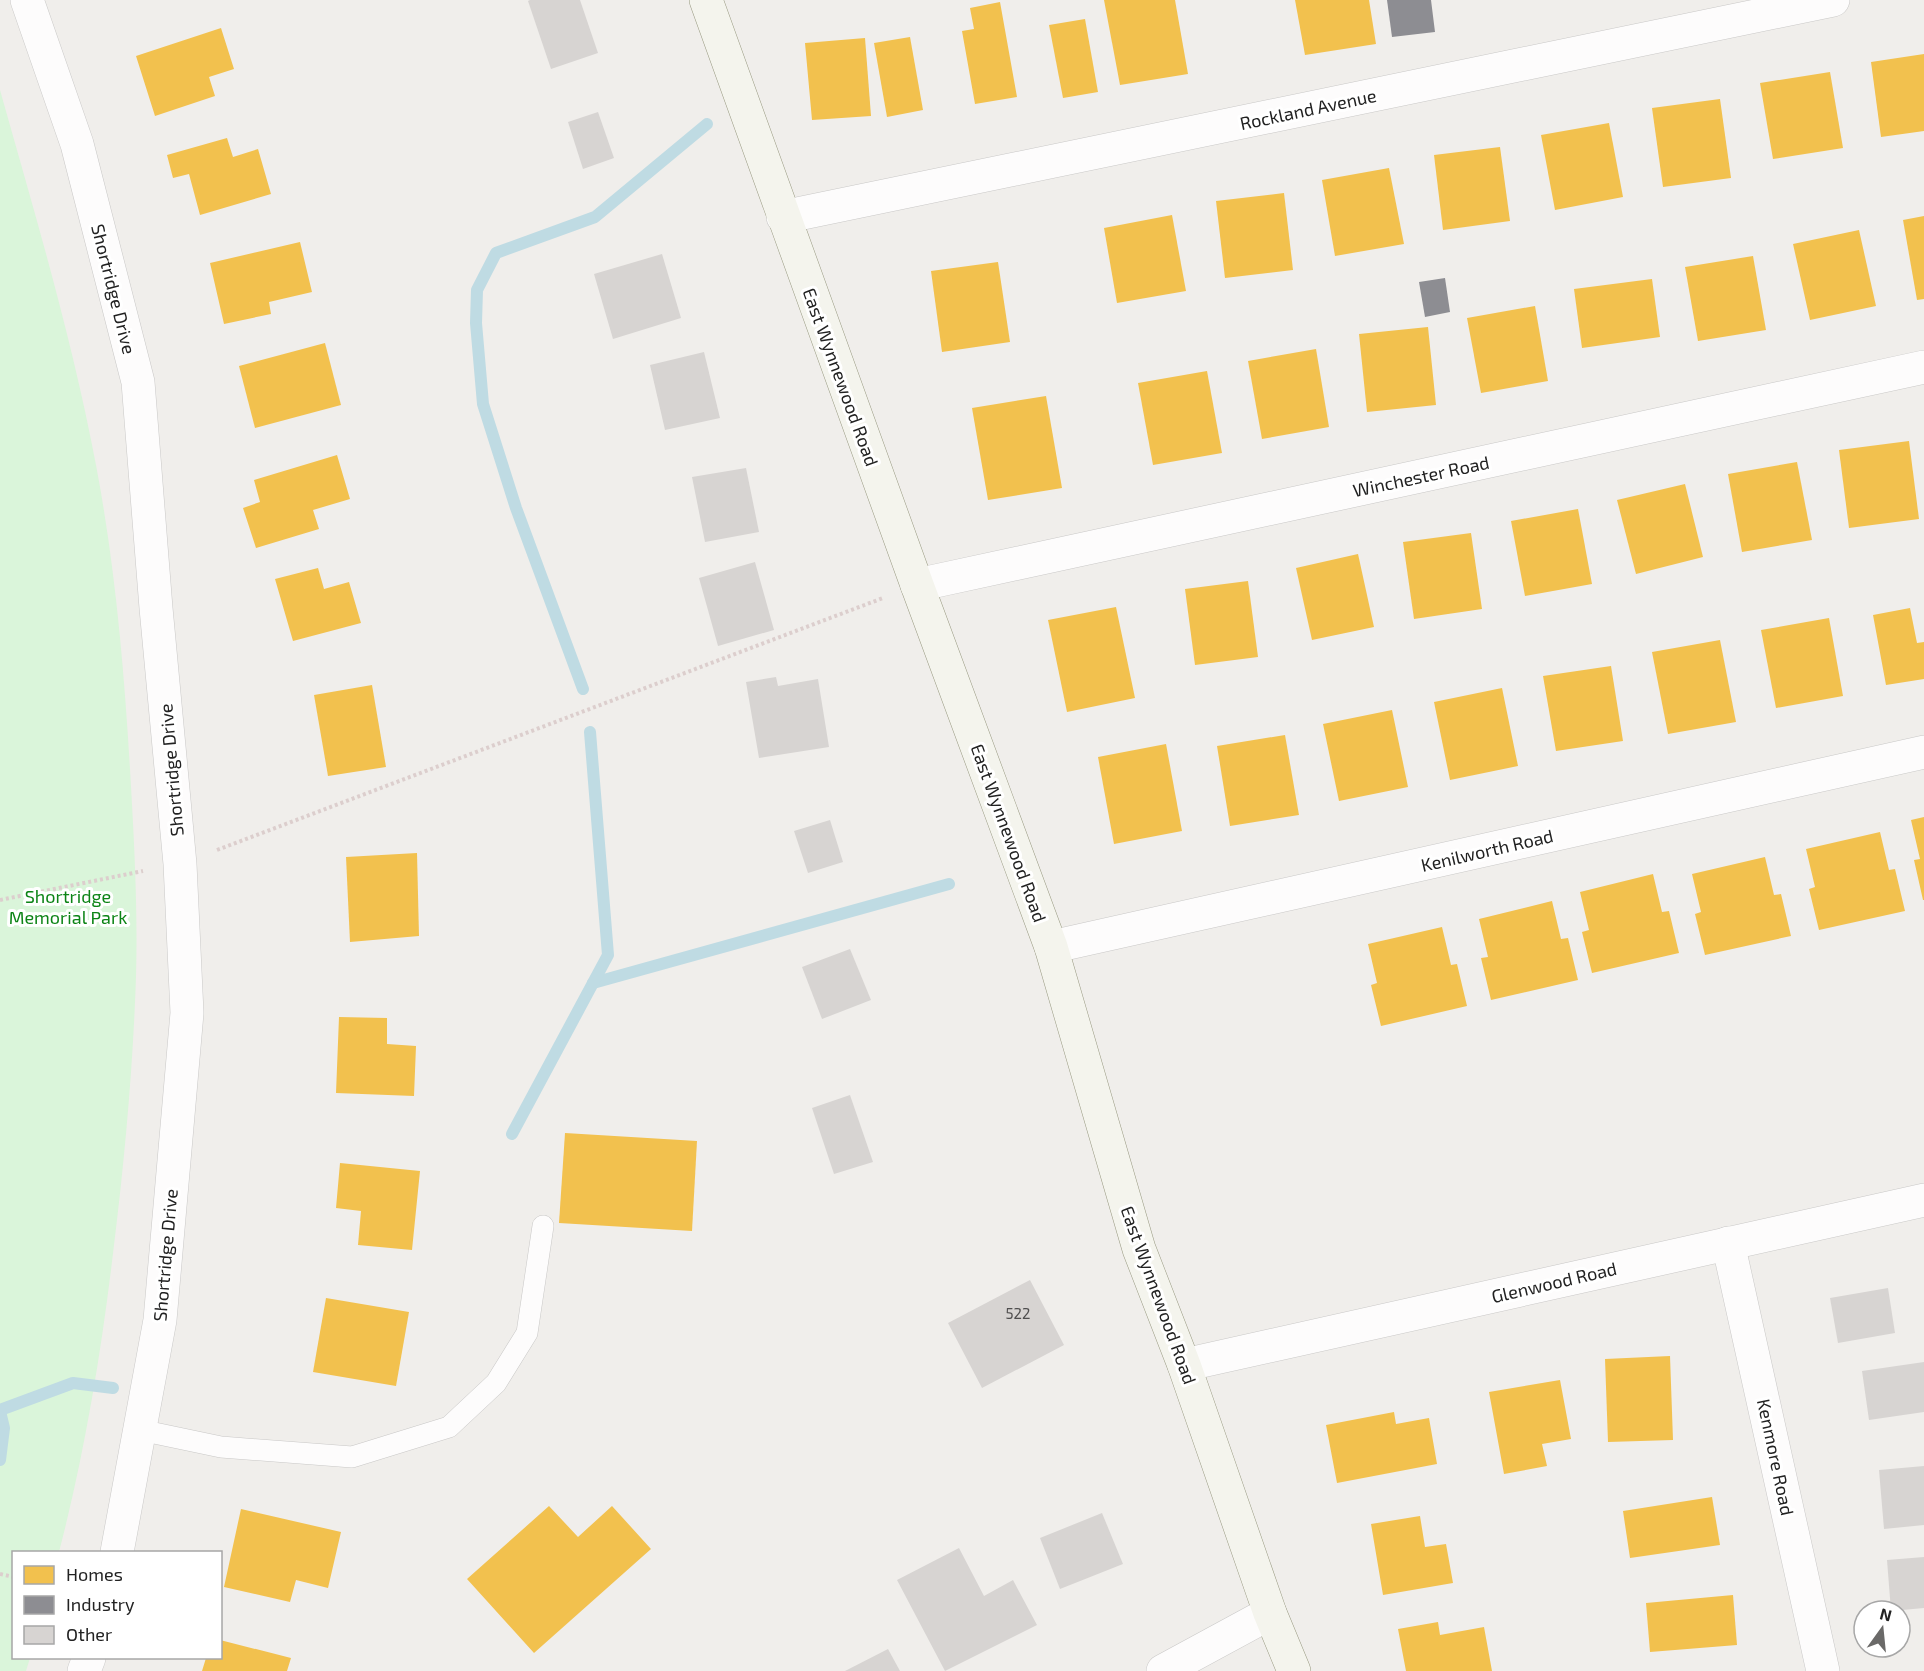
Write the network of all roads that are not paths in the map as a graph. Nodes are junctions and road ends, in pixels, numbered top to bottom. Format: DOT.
graph roads {
  1 [pos="27,0"];
  2 [pos="706,0"];
  3 [pos="1833,0"];
  4 [pos="783,217"];
  5 [pos="1924,367"];
  6 [pos="917,585"];
  7 [pos="1924,752"];
  8 [pos="1051,947"];
  9 [pos="1924,1200"];
  10 [pos="543,1226"];
  11 [pos="1728,1243"];
  12 [pos="1184,1365"];
  13 [pos="140,1430"];
  14 [pos="117,1551"];
  15 [pos="1270,1613"];
  16 [pos="1163,1671"];
  17 [pos="1294,1671"];
  18 [pos="1823,1671"];
  1 -- 13 [label="street, Shortridge Drive"];
  2 -- 4 [label="street, East Wynnewood Road"];
  3 -- 4 [label="street, Rockland Avenue"];
  4 -- 6 [label="street, East Wynnewood Road"];
  5 -- 6 [label="street, Winchester Road"];
  6 -- 8 [label="street, East Wynnewood Road"];
  7 -- 8 [label="street, Kenilworth Road"];
  8 -- 12 [label="street, East Wynnewood Road"];
  9 -- 11 [label="street, Glenwood Road"];
  10 -- 13 [label="lane"];
  11 -- 12 [label="street, Glenwood Road"];
  11 -- 18 [label="street, Kenmore Road"];
  12 -- 15 [label="street, East Wynnewood Road"];
  13 -- 14 [label="street, Shortridge Drive"];
  15 -- 16 [label="street"];
  15 -- 17 [label="street, East Wynnewood Road"];
}
